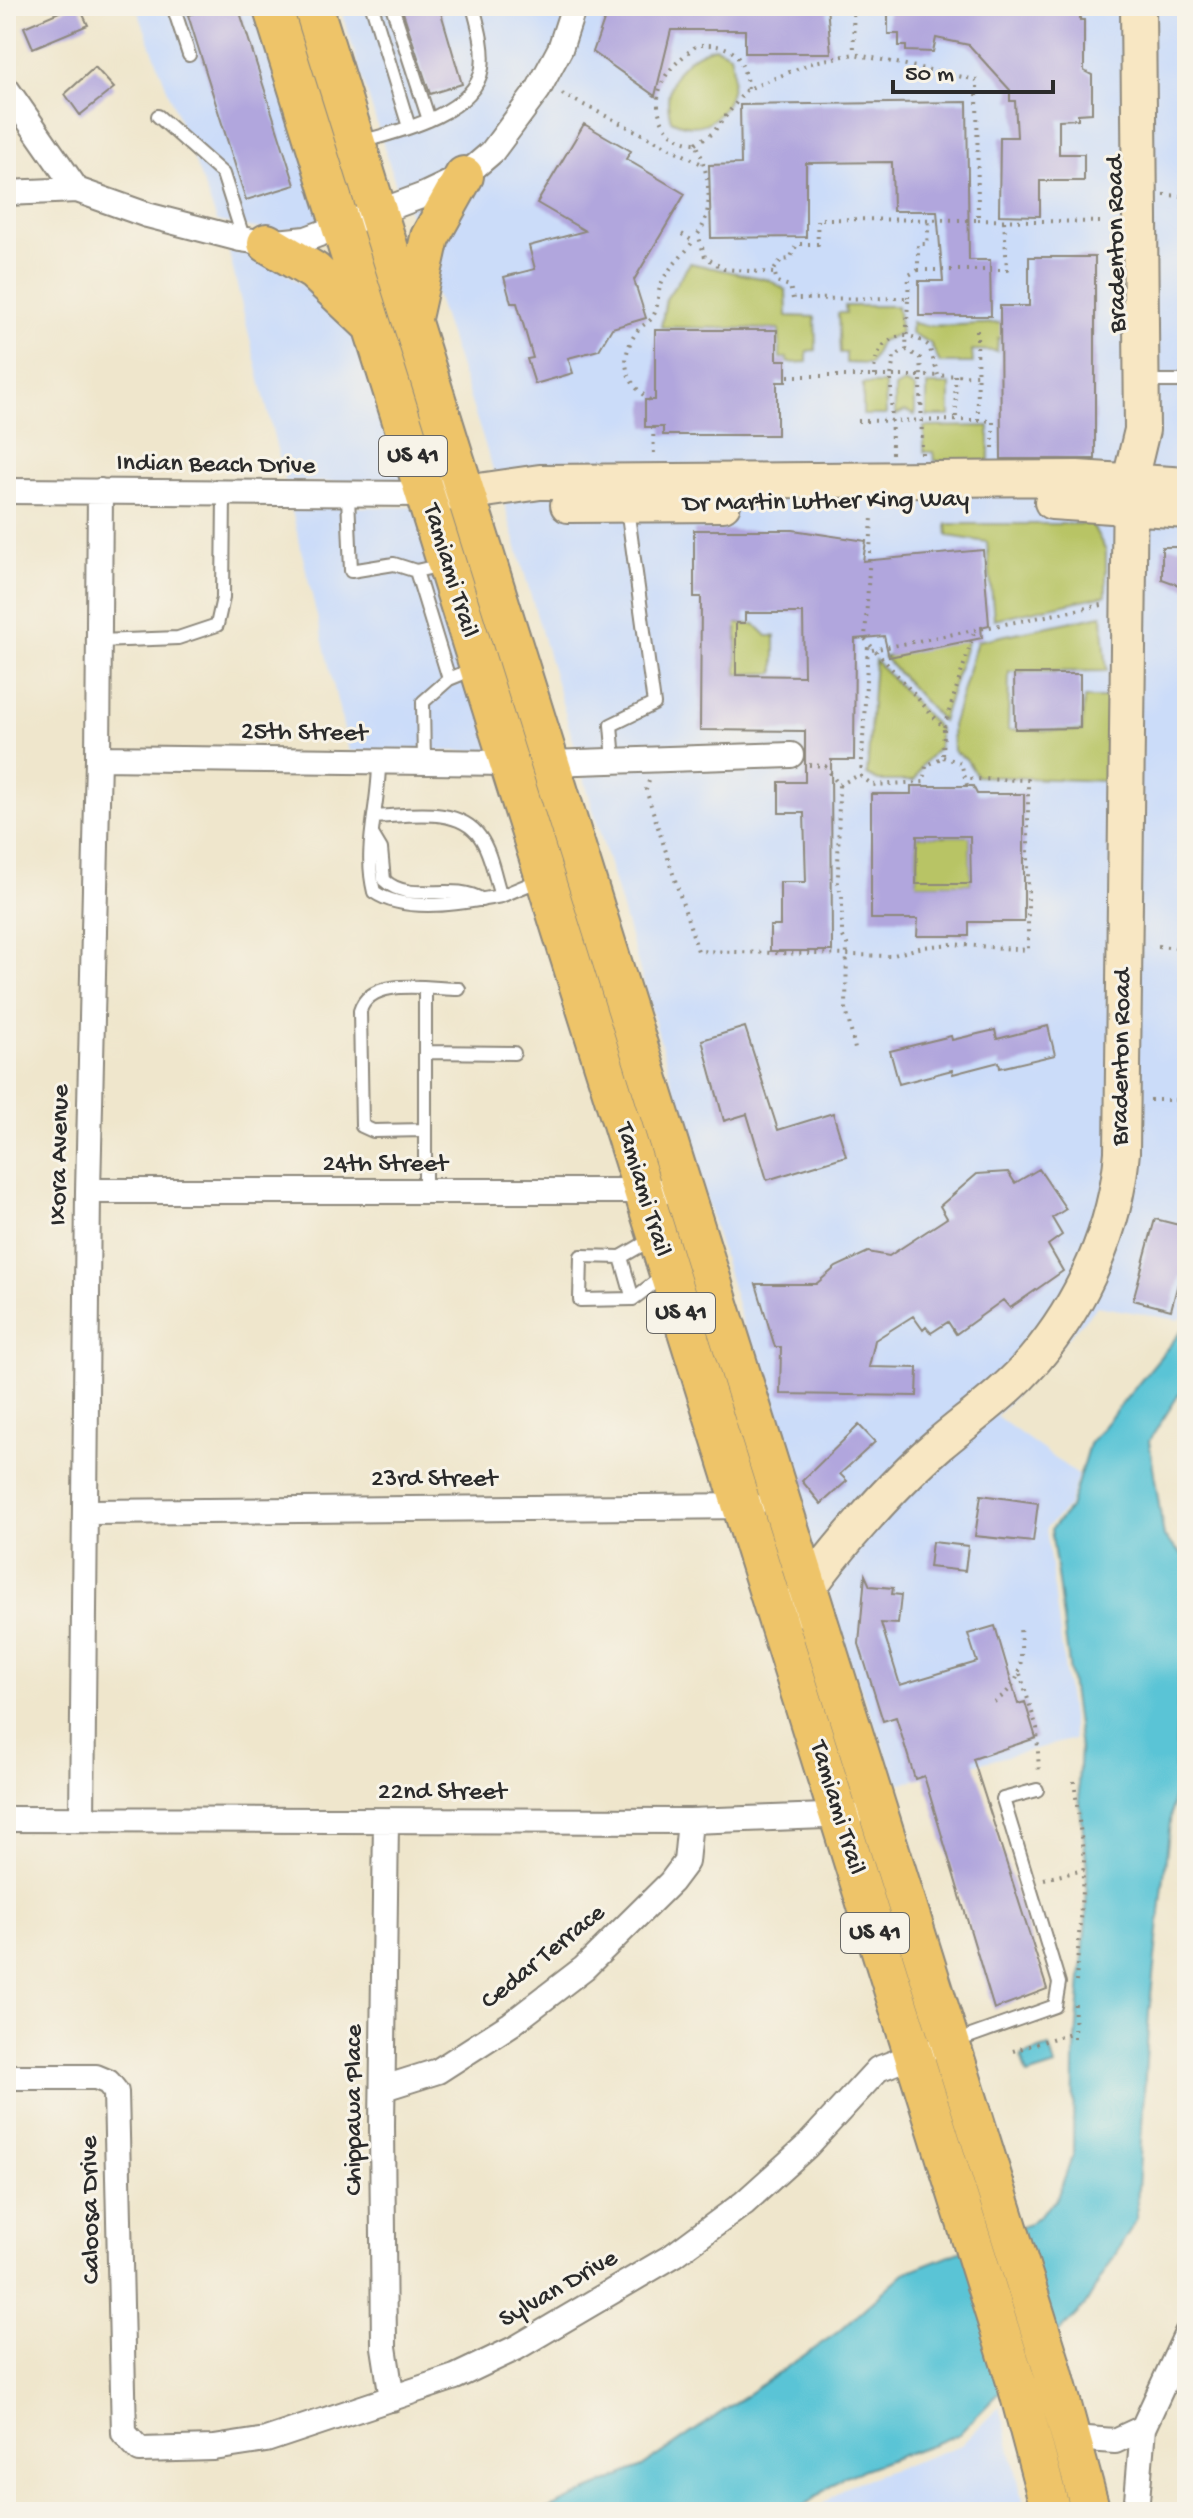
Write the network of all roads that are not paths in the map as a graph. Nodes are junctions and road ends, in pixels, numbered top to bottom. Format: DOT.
graph roads {
  1 [pos="173,6"];
  2 [pos="272,6"];
  3 [pos="313,6"];
  4 [pos="372,6"];
  5 [pos="392,6"];
  6 [pos="473,6"];
  7 [pos="574,6"];
  8 [pos="1115,6"];
  9 [pos="1138,6"];
  10 [pos="189,55"];
  11 [pos="6,88"];
  12 [pos="158,116"];
  13 [pos="429,120"];
  14 [pos="409,127"];
  15 [pos="356,143"];
  16 [pos="464,176"];
  17 [pos="77,190"];
  18 [pos="6,193"];
  19 [pos="378,213"];
  20 [pos="341,226"];
  21 [pos="256,242"];
  22 [pos="411,321"];
  23 [pos="372,326"];
  24 [pos="1142,381"];
  25 [pos="1187,381"];
  26 [pos="1187,485"];
  27 [pos="6,491"];
  28 [pos="100,491"];
  29 [pos="224,493"];
  30 [pos="465,493"];
  31 [pos="1130,493"];
  32 [pos="425,494"];
  33 [pos="348,496"];
  34 [pos="627,505"];
  35 [pos="1187,511"];
  36 [pos="431,567"];
  37 [pos="99,641"];
  38 [pos="471,677"];
  39 [pos="791,755"];
  40 [pos="98,758"];
  41 [pos="614,760"];
  42 [pos="379,763"];
  43 [pos="424,763"];
  44 [pos="509,763"];
  45 [pos="549,763"];
  46 [pos="374,817"];
  47 [pos="571,834"];
  48 [pos="545,878"];
  49 [pos="501,896"];
  50 [pos="425,989"];
  51 [pos="459,989"];
  52 [pos="425,1052"];
  53 [pos="514,1053"];
  54 [pos="425,1130"];
  55 [pos="88,1191"];
  56 [pos="683,1191"];
  57 [pos="643,1192"];
  58 [pos="425,1193"];
  59 [pos="662,1254"];
  60 [pos="621,1257"];
  61 [pos="633,1299"];
  62 [pos="741,1506"];
  63 [pos="782,1506"];
  64 [pos="88,1512"];
  65 [pos="854,1534"];
  66 [pos="807,1589"];
  67 [pos="783,1640"];
  68 [pos="826,1650"];
  69 [pos="1037,1790"];
  70 [pos="878,1814"];
  71 [pos="838,1816"];
  72 [pos="6,1819"];
  73 [pos="82,1819"];
  74 [pos="386,1821"];
  75 [pos="690,1821"];
  76 [pos="951,2043"];
  77 [pos="913,2054"];
  78 [pos="6,2077"];
  79 [pos="384,2088"];
  80 [pos="1187,2333"];
  81 [pos="392,2399"];
  82 [pos="1143,2428"];
  83 [pos="1073,2438"];
  84 [pos="130,2443"];
  85 [pos="1051,2512"];
  86 [pos="1091,2512"];
  87 [pos="1136,2512"];
  1 -- 10 [label="lane"];
  2 -- 20 [label="main road, Tamiami Trail / US 41"];
  3 -- 15 [label="main road, Tamiami Trail / US 41"];
  4 -- 14 [label="lane"];
  5 -- 13 [label="lane"];
  6 -- 13 [label="lane"];
  7 -- 16 [label="street"];
  8 -- 31 [label="street, Bradenton Road"];
  9 -- 24 [label="street, Bradenton Road"];
  11 -- 17 [label="street"];
  12 -- 21 [label="lane"];
  13 -- 14 [label="lane"];
  14 -- 15 [label="lane"];
  15 -- 19 [label="main road, Tamiami Trail / US 41"];
  16 -- 19 [label="street"];
  16 -- 22 [label="main road"];
  17 -- 18 [label="street"];
  17 -- 21 [label="street"];
  19 -- 20 [label="street"];
  19 -- 22 [label="main road, Tamiami Trail / US 41"];
  20 -- 21 [label="street"];
  20 -- 23 [label="main road, Tamiami Trail / US 41"];
  21 -- 23 [label="main road"];
  22 -- 30 [label="main road, Tamiami Trail / US 41"];
  23 -- 32 [label="main road, Tamiami Trail / US 41"];
  24 -- 25 [label="lane"];
  24 -- 31 [label="street, Bradenton Road"];
  26 -- 31 [label="street, Dr Martin Luther King Way"];
  27 -- 28 [label="street, Indian Beach Drive"];
  28 -- 29 [label="street, Indian Beach Drive"];
  28 -- 37 [label="street, Ixora Avenue"];
  29 -- 33 [label="street, Indian Beach Drive"];
  29 -- 37 [label="lane"];
  30 -- 31 [label="street, Dr Martin Luther King Way"];
  30 -- 32 [label="street, Dr Martin Luther King Way"];
  30 -- 34 [label="street, Dr Martin Luther King Way"];
  30 -- 45 [label="main road, Tamiami Trail / US 41"];
  31 -- 34 [label="street, Dr Martin Luther King Way"];
  31 -- 35 [label="street, Dr Martin Luther King Way"];
  31 -- 65 [label="street, Bradenton Road"];
  32 -- 33 [label="street, Indian Beach Drive"];
  32 -- 36 [label="main road, Tamiami Trail / US 41"];
  33 -- 36 [label="lane"];
  34 -- 41 [label="lane"];
  36 -- 38 [label="main road, Tamiami Trail / US 41"];
  37 -- 40 [label="street, Ixora Avenue"];
  38 -- 43 [label="lane"];
  38 -- 44 [label="main road, Tamiami Trail / US 41"];
  38 -- 45 [label="main road"];
  39 -- 41 [label="street"];
  40 -- 42 [label="street, 25th Street"];
  40 -- 55 [label="street, Ixora Avenue"];
  41 -- 45 [label="street"];
  42 -- 43 [label="street, 25th Street"];
  42 -- 46 [label="lane"];
  43 -- 44 [label="street, 25th Street"];
  44 -- 47 [label="main road"];
  44 -- 48 [label="main road, Tamiami Trail / US 41"];
  45 -- 47 [label="main road, Tamiami Trail / US 41"];
  46 -- 49 [label="lane"];
  46 -- 49 [label="lane"];
  47 -- 56 [label="main road, Tamiami Trail / US 41"];
  48 -- 49 [label="lane"];
  48 -- 57 [label="main road, Tamiami Trail / US 41"];
  50 -- 51 [label="lane"];
  50 -- 52 [label="lane"];
  50 -- 54 [label="lane"];
  52 -- 53 [label="lane"];
  52 -- 54 [label="lane"];
  54 -- 58 [label="lane"];
  55 -- 58 [label="street, 24th Street"];
  55 -- 64 [label="street, Ixora Avenue"];
  56 -- 57 [label="street, 24th Street"];
  56 -- 63 [label="main road, Tamiami Trail / US 41"];
  57 -- 58 [label="street, 24th Street"];
  57 -- 59 [label="main road, Tamiami Trail / US 41"];
  59 -- 60 [label="lane"];
  59 -- 61 [label="lane"];
  59 -- 62 [label="main road, Tamiami Trail / US 41"];
  60 -- 61 [label="lane"];
  60 -- 61 [label="lane"];
  62 -- 63 [label="street, 23rd Street"];
  62 -- 64 [label="street, 23rd Street"];
  62 -- 67 [label="main road, Tamiami Trail / US 41"];
  63 -- 66 [label="main road, Tamiami Trail / US 41"];
  64 -- 73 [label="street, Ixora Avenue"];
  65 -- 66 [label="street, Bradenton Road"];
  65 -- 68 [label="street, Bradenton Road"];
  66 -- 67 [label="street, Bradenton Road"];
  66 -- 68 [label="main road, Tamiami Trail / US 41"];
  67 -- 71 [label="main road, Tamiami Trail / US 41"];
  68 -- 70 [label="main road, Tamiami Trail / US 41"];
  69 -- 76 [label="lane"];
  70 -- 71 [label="street, 22nd Street"];
  70 -- 76 [label="main road, Tamiami Trail / US 41"];
  71 -- 75 [label="street, 22nd Street"];
  71 -- 77 [label="main road, Tamiami Trail / US 41"];
  72 -- 73 [label="street, 22nd Street"];
  73 -- 74 [label="street, 22nd Street"];
  74 -- 75 [label="street, 22nd Street"];
  74 -- 79 [label="street, Chippawa Place"];
  75 -- 79 [label="street, Cedar Terrace"];
  76 -- 77 [label="street, Sylvan Drive"];
  76 -- 83 [label="main road, Tamiami Trail / US 41"];
  77 -- 81 [label="street, Sylvan Drive"];
  77 -- 85 [label="main road, Tamiami Trail / US 41"];
  78 -- 84 [label="street, Caloosa Drive"];
  79 -- 81 [label="street, Chippawa Place"];
  80 -- 82 [label="street"];
  81 -- 84 [label="street, Sylvan Drive"];
  82 -- 83 [label="street"];
  82 -- 87 [label="street"];
  83 -- 86 [label="main road, Tamiami Trail / US 41"];
}
